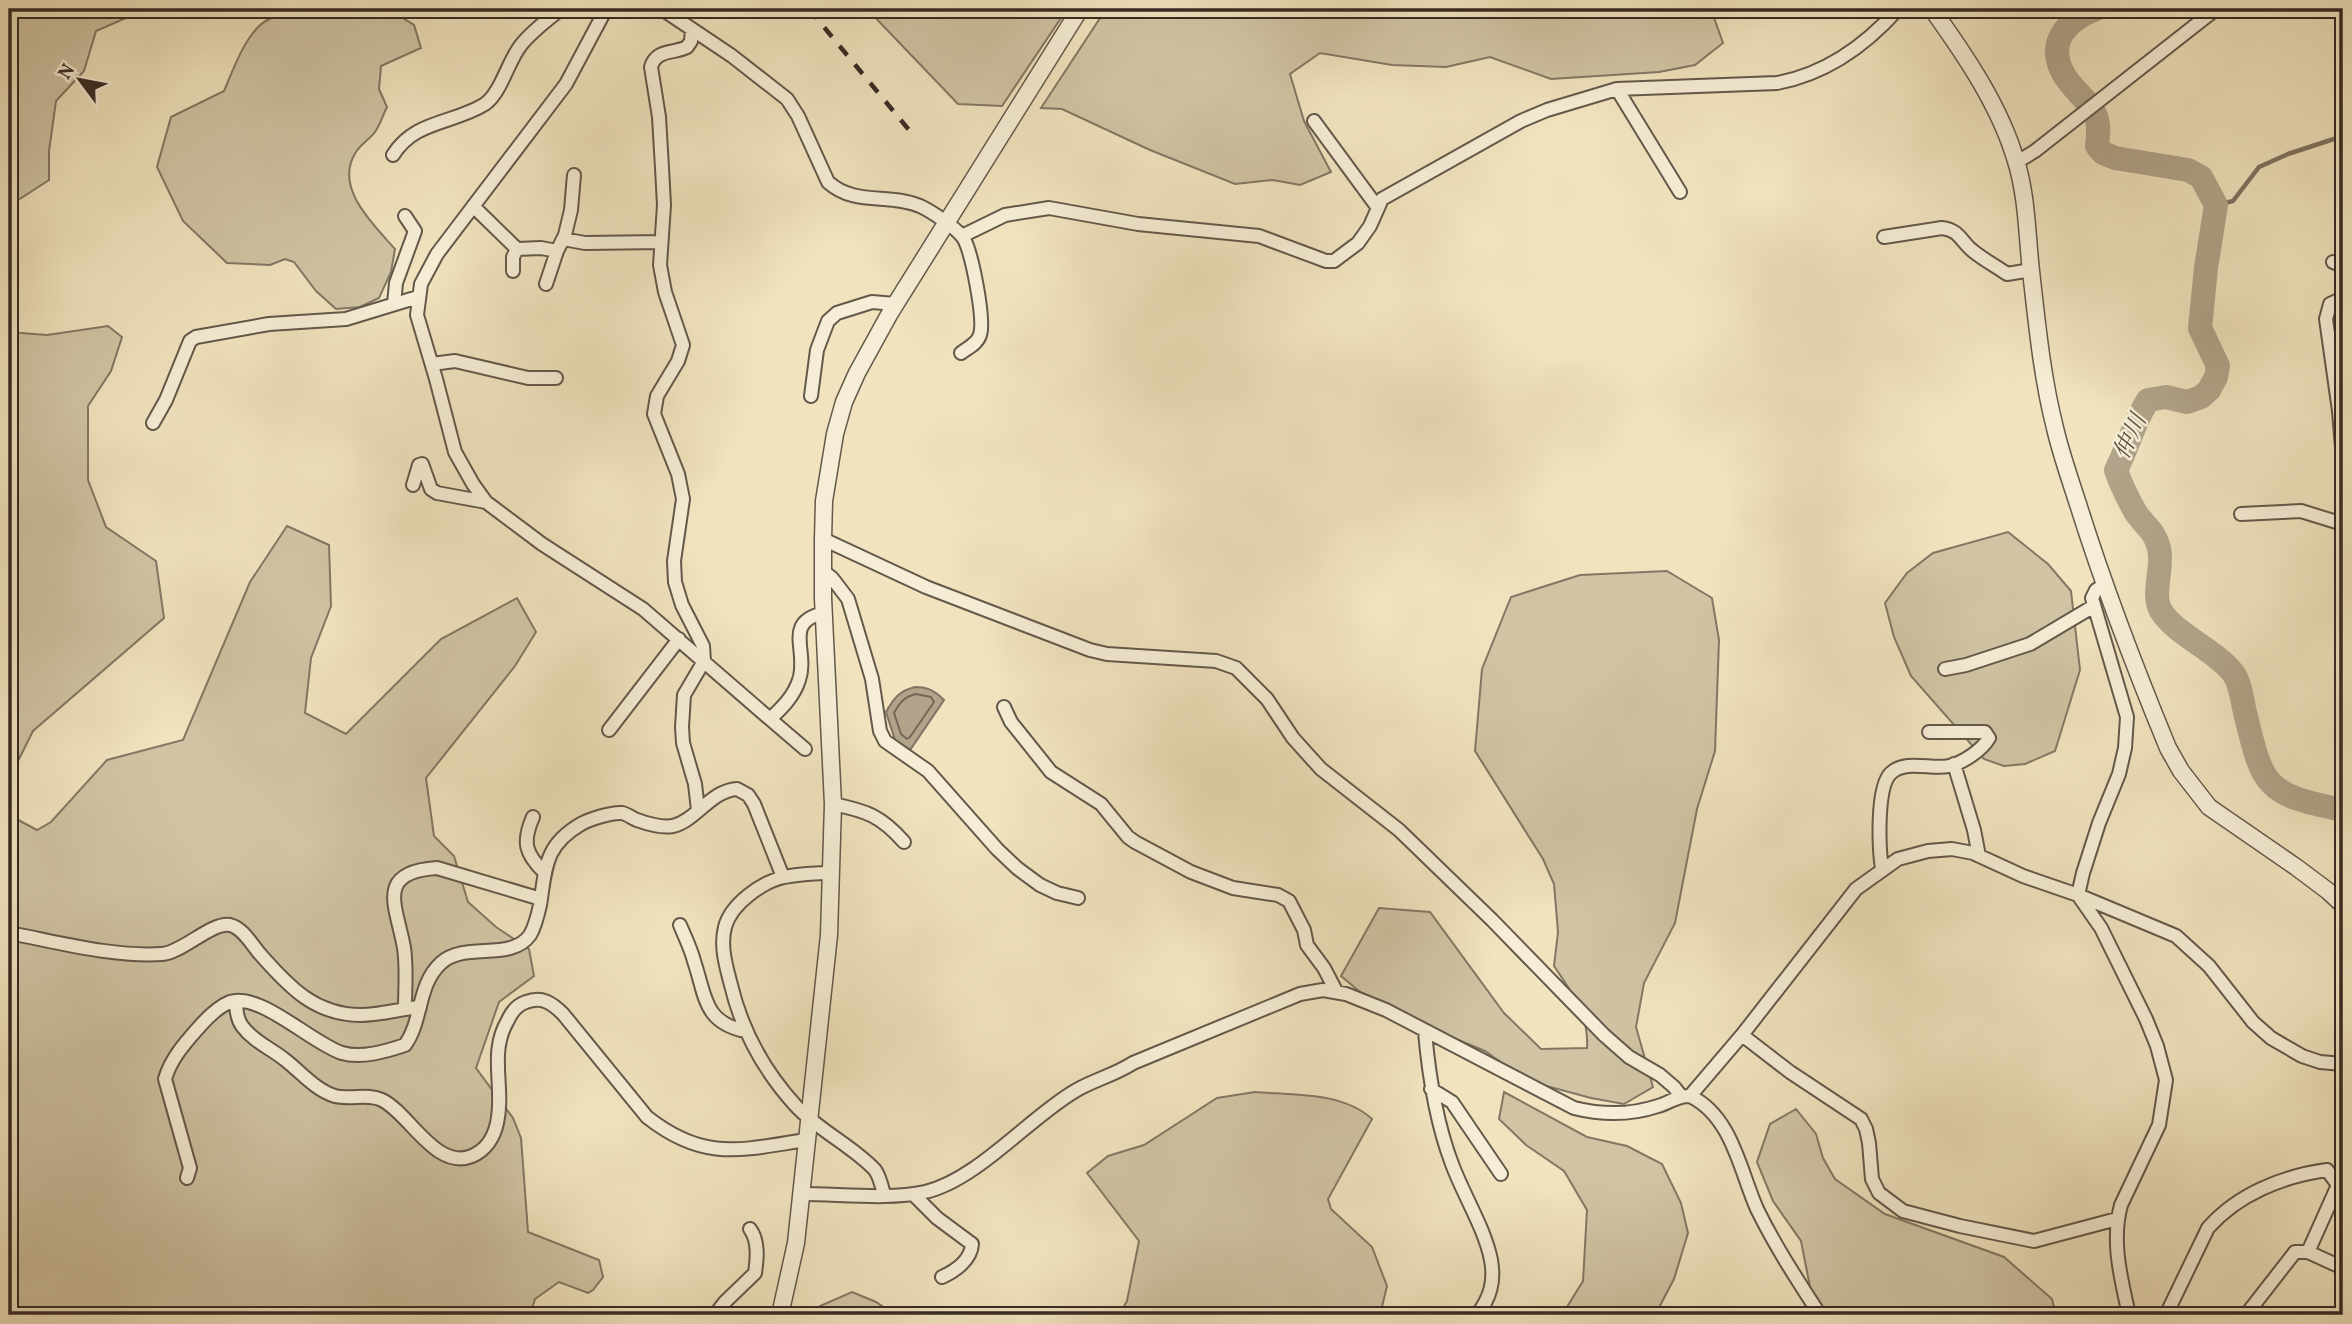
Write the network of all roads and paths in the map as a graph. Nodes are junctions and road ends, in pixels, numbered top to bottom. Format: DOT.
graph roads {
  1 [pos="561,9"];
  2 [pos="606,9"];
  3 [pos="662,9"];
  4 [pos="1080,9"];
  5 [pos="1898,9"];
  6 [pos="1932,9"];
  7 [pos="2216,9"];
  8 [pos="692,29"];
  9 [pos="1617,89"];
  10 [pos="1314,121"];
  11 [pos="393,155"];
  12 [pos="2017,162"];
  13 [pos="574,175"];
  14 [pos="1679,192"];
  15 [pos="473,206"];
  16 [pos="1378,208"];
  17 [pos="405,216"];
  18 [pos="946,223"];
  19 [pos="962,236"];
  20 [pos="1884,237"];
  21 [pos="563,239"];
  22 [pos="661,242"];
  23 [pos="517,249"];
  24 [pos="556,251"];
  25 [pos="2031,270"];
  26 [pos="513,271"];
  27 [pos="547,284"];
  28 [pos="418,298"];
  29 [pos="2343,298"];
  30 [pos="394,304"];
  31 [pos="895,304"];
  32 [pos="961,353"];
  33 [pos="432,364"];
  34 [pos="556,378"];
  35 [pos="811,396"];
  36 [pos="153,423"];
  37 [pos="2343,460"];
  38 [pos="413,485"];
  39 [pos="486,502"];
  40 [pos="2241,514"];
  41 [pos="2343,524"];
  42 [pos="823,539"];
  43 [pos="823,571"];
  44 [pos="2104,585"];
  45 [pos="2094,606"];
  46 [pos="824,613"];
  47 [pos="679,639"];
  48 [pos="704,661"];
  49 [pos="1945,669"];
  50 [pos="1004,707"];
  51 [pos="770,719"];
  52 [pos="609,730"];
  53 [pos="1929,732"];
  54 [pos="805,749"];
  55 [pos="1954,764"];
  56 [pos="833,804"];
  57 [pos="698,810"];
  58 [pos="533,817"];
  59 [pos="904,842"];
  60 [pos="1979,856"];
  61 [pos="1882,869"];
  62 [pos="545,873"];
  63 [pos="832,873"];
  64 [pos="783,877"];
  65 [pos="2078,895"];
  66 [pos="1078,898"];
  67 [pos="541,899"];
  68 [pos="2343,905"];
  69 [pos="680,925"];
  70 [pos="9,933"];
  71 [pos="1336,992"];
  72 [pos="236,1001"];
  73 [pos="420,1007"];
  74 [pos="405,1008"];
  75 [pos="745,1031"];
  76 [pos="1425,1032"];
  77 [pos="1742,1035"];
  78 [pos="2343,1064"];
  79 [pos="1431,1089"];
  80 [pos="1686,1096"];
  81 [pos="808,1118"];
  82 [pos="806,1140"];
  83 [pos="1501,1174"];
  84 [pos="187,1178"];
  85 [pos="802,1194"];
  86 [pos="913,1194"];
  87 [pos="884,1195"];
  88 [pos="2118,1219"];
  89 [pos="750,1229"];
  90 [pos="2308,1252"];
  91 [pos="2343,1268"];
  92 [pos="942,1277"];
  93 [pos="715,1315"];
  94 [pos="780,1315"];
  95 [pos="1477,1315"];
  96 [pos="1820,1315"];
  97 [pos="2129,1315"];
  98 [pos="2166,1315"];
  99 [pos="2246,1315"];
  1 -- 11 [label="street"];
  2 -- 15 [label="street"];
  3 -- 8 [label="street"];
  4 -- 18 [label="street"];
  5 -- 9 [label="street"];
  6 -- 12 [label="street"];
  7 -- 12 [label="street"];
  8 -- 18 [label="street"];
  8 -- 22 [label="street"];
  9 -- 14 [label="street"];
  9 -- 16 [label="street"];
  10 -- 16 [label="street"];
  12 -- 25 [label="street"];
  13 -- 21 [label="street"];
  15 -- 23 [label="street"];
  15 -- 28 [label="street"];
  16 -- 19 [label="street"];
  17 -- 30 [label="street"];
  18 -- 19 [label="street"];
  18 -- 31 [label="street"];
  19 -- 32 [label="street"];
  20 -- 25 [label="street"];
  21 -- 22 [label="street"];
  21 -- 24 [label="street"];
  22 -- 48 [label="street"];
  23 -- 24 [label="street"];
  23 -- 26 [label="street"];
  24 -- 27 [label="street"];
  25 -- 44 [label="street"];
  28 -- 30 [label="street"];
  28 -- 33 [label="street"];
  29 -- 37 [label="street"];
  30 -- 36 [label="street"];
  31 -- 35 [label="street"];
  31 -- 42 [label="street"];
  33 -- 34 [label="street"];
  33 -- 39 [label="street"];
  38 -- 39 [label="street"];
  39 -- 47 [label="street"];
  40 -- 41 [label="street"];
  42 -- 43 [label="street"];
  42 -- 80 [label="street"];
  43 -- 46 [label="street"];
  43 -- 66 [label="street"];
  44 -- 45 [label="street"];
  44 -- 68 [label="street"];
  45 -- 49 [label="street"];
  45 -- 65 [label="street"];
  46 -- 51 [label="street"];
  46 -- 56 [label="street"];
  47 -- 48 [label="street"];
  47 -- 52 [label="street"];
  48 -- 51 [label="street"];
  48 -- 57 [label="street"];
  50 -- 71 [label="street"];
  51 -- 54 [label="street"];
  53 -- 55 [label="street"];
  55 -- 60 [label="street"];
  55 -- 61 [label="street"];
  56 -- 59 [label="street"];
  56 -- 63 [label="street"];
  57 -- 62 [label="street"];
  57 -- 64 [label="street"];
  58 -- 62 [label="street"];
  60 -- 61 [label="street"];
  60 -- 65 [label="street"];
  61 -- 77 [label="street"];
  62 -- 67 [label="street"];
  63 -- 64 [label="street"];
  63 -- 81 [label="street"];
  64 -- 75 [label="street"];
  65 -- 78 [label="street"];
  65 -- 88 [label="street"];
  67 -- 73 [label="street"];
  67 -- 74 [label="street"];
  69 -- 75 [label="street"];
  70 -- 74 [label="street"];
  71 -- 76 [label="street"];
  71 -- 86 [label="street"];
  72 -- 73 [label="street"];
  72 -- 82 [label="street"];
  72 -- 84 [label="street"];
  73 -- 74 [label="street"];
  75 -- 81 [label="street"];
  76 -- 79 [label="street"];
  76 -- 80 [label="street"];
  77 -- 80 [label="street"];
  77 -- 88 [label="street"];
  79 -- 83 [label="street"];
  79 -- 95 [label="street"];
  80 -- 96 [label="street"];
  81 -- 82 [label="street"];
  81 -- 87 [label="street"];
  82 -- 85 [label="street"];
  85 -- 87 [label="street"];
  85 -- 94 [label="street"];
  86 -- 87 [label="street"];
  86 -- 92 [label="street"];
  88 -- 97 [label="street"];
  89 -- 93 [label="street"];
  90 -- 91 [label="street"];
  90 -- 98 [label="street"];
  90 -- 99 [label="street"];
}
